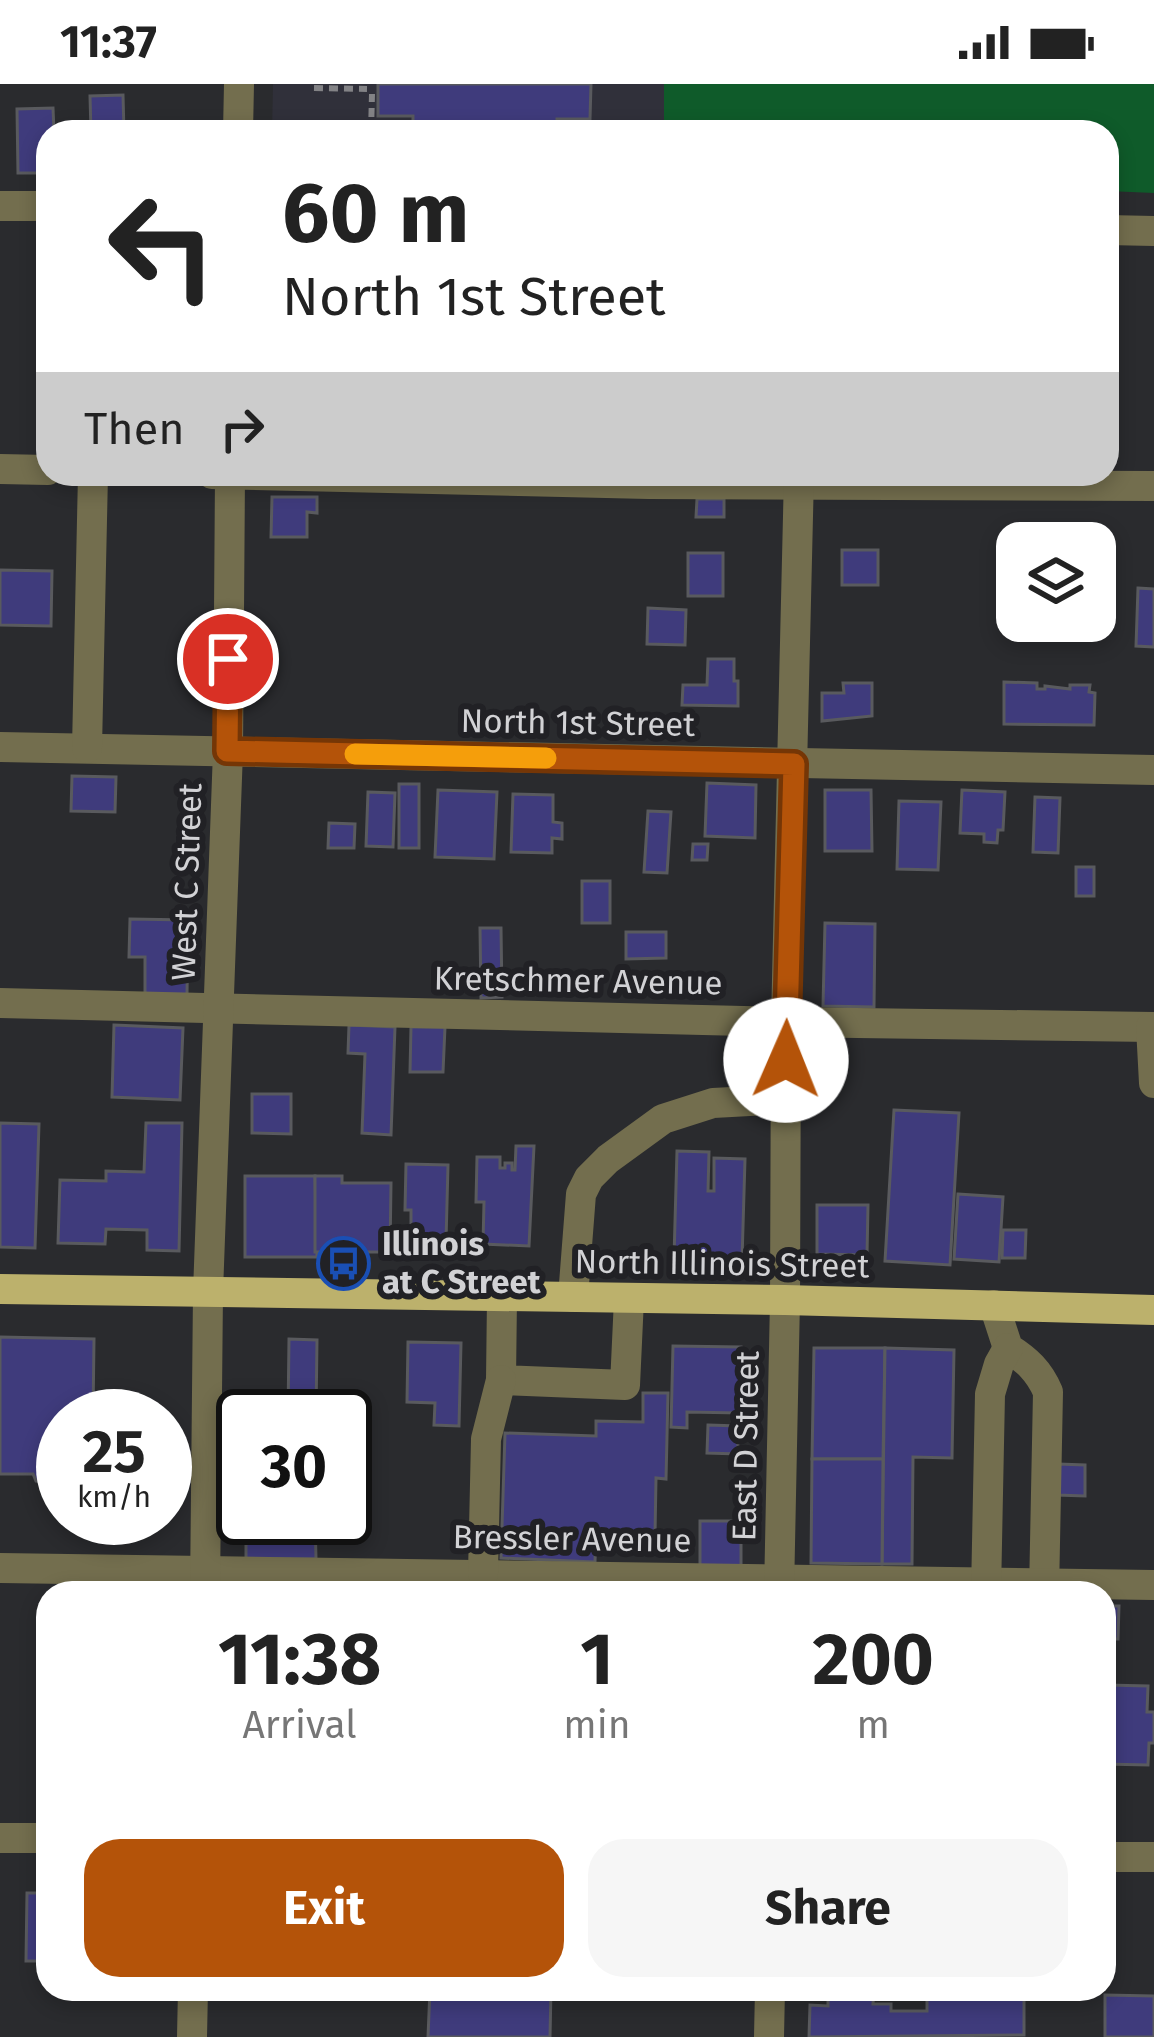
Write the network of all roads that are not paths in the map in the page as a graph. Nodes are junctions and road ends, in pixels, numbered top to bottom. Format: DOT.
graph roads {
  1 [pos="238,84"];
  2 [pos="238,120"];
  3 [pos="0,206"];
  4 [pos="36,206"];
  5 [pos="1119,230"];
  6 [pos="1154,231"];
  7 [pos="0,469"];
  8 [pos="36,470"];
  9 [pos="1119,485"];
  10 [pos="93,486"];
  11 [pos="230,486"];
  12 [pos="799,486"];
  13 [pos="1154,486"];
  14 [pos="0,747"];
  15 [pos="87,748"];
  16 [pos="227,751"];
  17 [pos="794,764"];
  18 [pos="1154,770"];
  19 [pos="0,1003"];
  20 [pos="218,1009"];
  21 [pos="786,1022"];
  22 [pos="1153,1027"];
  23 [pos="1154,1083"];
  24 [pos="786,1099"];
  25 [pos="0,1289"];
  26 [pos="208,1292"];
  27 [pos="502,1297"];
  28 [pos="573,1297"];
  29 [pos="629,1299"];
  30 [pos="785,1300"];
  31 [pos="994,1305"];
  32 [pos="1154,1310"];
  33 [pos="1008,1348"];
  34 [pos="501,1380"];
  35 [pos="0,1568"];
  36 [pos="482,1574"];
  37 [pos="205,1581"];
  38 [pos="655,1581"];
  39 [pos="779,1581"];
  40 [pos="987,1581"];
  41 [pos="1044,1581"];
  42 [pos="1154,1585"];
  43 [pos="1116,1586"];
  44 [pos="0,1838"];
  45 [pos="36,1838"];
  46 [pos="1116,1857"];
  47 [pos="1154,1857"];
  48 [pos="193,2001"];
  49 [pos="770,2001"];
  50 [pos="192,2037"];
  51 [pos="769,2037"];
  1 -- 2 [label="street"];
  3 -- 4 [label="street"];
  5 -- 6 [label="street"];
  7 -- 8 [label="street"];
  9 -- 13 [label="street"];
  10 -- 15 [label="street"];
  11 -- 16 [label="street, West C Street"];
  12 -- 17 [label="street, East D Street"];
  14 -- 15 [label="street, North 1st Street"];
  15 -- 16 [label="street, North 1st Street"];
  16 -- 17 [label="street, North 1st Street"];
  16 -- 20 [label="street, West C Street"];
  17 -- 18 [label="street, North 1st Street"];
  17 -- 21 [label="street, East D Street"];
  19 -- 20 [label="street, Kretschmer Avenue"];
  20 -- 21 [label="street, Kretschmer Avenue"];
  20 -- 26 [label="street, West C Street"];
  21 -- 22 [label="street, Kretschmer Avenue"];
  21 -- 24 [label="street, East D Street"];
  22 -- 23 [label="street"];
  24 -- 28 [label="street"];
  24 -- 30 [label="street, East D Street"];
  25 -- 26 [label="main road, North Illinois Street"];
  26 -- 27 [label="main road, North Illinois Street"];
  26 -- 37 [label="street, West C Street"];
  27 -- 28 [label="main road, North Illinois Street"];
  27 -- 34 [label="street"];
  28 -- 29 [label="main road, North Illinois Street"];
  29 -- 30 [label="main road, North Illinois Street"];
  29 -- 34 [label="street"];
  30 -- 31 [label="main road, North Illinois Street"];
  30 -- 39 [label="street, East D Street"];
  31 -- 32 [label="main road, North Illinois Street"];
  31 -- 33 [label="street"];
  33 -- 40 [label="street"];
  33 -- 41 [label="street"];
  34 -- 36 [label="street"];
  35 -- 37 [label="street, Bressler Avenue"];
  36 -- 37 [label="street, Bressler Avenue"];
  36 -- 38 [label="street, Bressler Avenue"];
  42 -- 43 [label="street, Bressler Avenue"];
  44 -- 45 [label="street"];
  46 -- 47 [label="street"];
  48 -- 50 [label="street"];
  49 -- 51 [label="street"];
}
